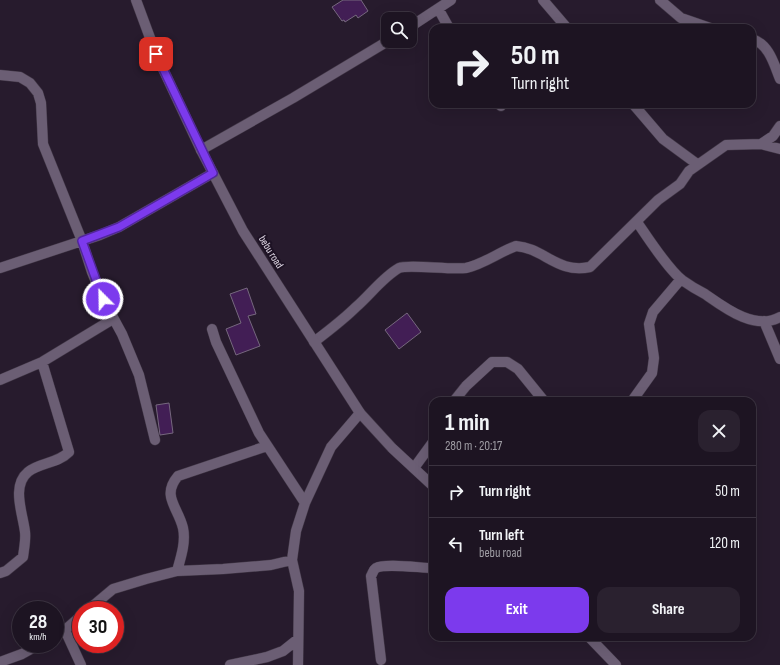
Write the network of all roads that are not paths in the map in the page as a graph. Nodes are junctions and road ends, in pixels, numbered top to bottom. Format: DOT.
graph roads {
  1 [pos="136,0"];
  2 [pos="451,0"];
  3 [pos="543,0"];
  4 [pos="660,0"];
  5 [pos="438,10"];
  6 [pos="417,23"];
  7 [pos="447,24"];
  8 [pos="564,24"];
  9 [pos="698,24"];
  10 [pos="756,40"];
  11 [pos="381,45"];
  12 [pos="778,68"];
  13 [pos="0,75"];
  14 [pos="780,79"];
  15 [pos="636,108"];
  16 [pos="780,126"];
  17 [pos="760,144"];
  18 [pos="780,149"];
  19 [pos="201,150"];
  20 [pos="697,164"];
  21 [pos="213,173"];
  22 [pos="637,222"];
  23 [pos="82,241"];
  24 [pos="0,268"];
  25 [pos="681,279"];
  26 [pos="780,317"];
  27 [pos="114,319"];
  28 [pos="764,321"];
  29 [pos="212,329"];
  30 [pos="314,342"];
  31 [pos="780,359"];
  32 [pos="42,362"];
  33 [pos="0,380"];
  34 [pos="457,397"];
  35 [pos="541,397"];
  36 [pos="635,397"];
  37 [pos="360,413"];
  38 [pos="154,440"];
  39 [pos="267,446"];
  40 [pos="429,447"];
  41 [pos="414,468"];
  42 [pos="429,482"];
  43 [pos="305,503"];
  44 [pos="292,560"];
  45 [pos="429,568"];
  46 [pos="178,571"];
  47 [pos="0,573"];
  48 [pos="99,601"];
  49 [pos="72,624"];
  50 [pos="65,630"];
  51 [pos="298,639"];
  52 [pos="593,641"];
  53 [pos="24,653"];
  54 [pos="381,660"];
  55 [pos="0,662"];
  56 [pos="81,665"];
  57 [pos="230,665"];
  58 [pos="298,665"];
  59 [pos="616,665"];
  1 -- 19 [label="street, bebu road"];
  2 -- 5 [label="street"];
  3 -- 8 [label="street"];
  4 -- 9 [label="street"];
  5 -- 6 [label="street"];
  5 -- 7 [label="street"];
  10 -- 12 [label="street"];
  11 -- 19 [label="street"];
  12 -- 14 [label="street"];
  13 -- 23 [label="street"];
  15 -- 20 [label="street"];
  16 -- 17 [label="street"];
  17 -- 18 [label="street"];
  17 -- 20 [label="street"];
  19 -- 21 [label="street, bebu road"];
  20 -- 22 [label="street"];
  21 -- 23 [label="street"];
  21 -- 30 [label="street, bebu road"];
  22 -- 25 [label="street"];
  22 -- 30 [label="street"];
  23 -- 24 [label="street"];
  23 -- 27 [label="street"];
  25 -- 28 [label="street"];
  25 -- 36 [label="street"];
  26 -- 28 [label="street"];
  27 -- 32 [label="street"];
  27 -- 38 [label="street"];
  28 -- 31 [label="street"];
  29 -- 39 [label="street"];
  30 -- 37 [label="street, bebu road"];
  32 -- 33 [label="street"];
  32 -- 47 [label="street"];
  34 -- 35 [label="street"];
  37 -- 41 [label="street, bebu road"];
  37 -- 43 [label="street"];
  39 -- 43 [label="street"];
  39 -- 46 [label="street"];
  40 -- 41 [label="street"];
  41 -- 42 [label="street, bebu road"];
  43 -- 44 [label="street"];
  44 -- 46 [label="street"];
  44 -- 51 [label="street"];
  45 -- 54 [label="street"];
  46 -- 48 [label="street"];
  49 -- 50 [label="street"];
  50 -- 56 [label="street"];
  51 -- 57 [label="street"];
  51 -- 58 [label="street"];
  52 -- 59 [label="street"];
  53 -- 55 [label="street"];
}
